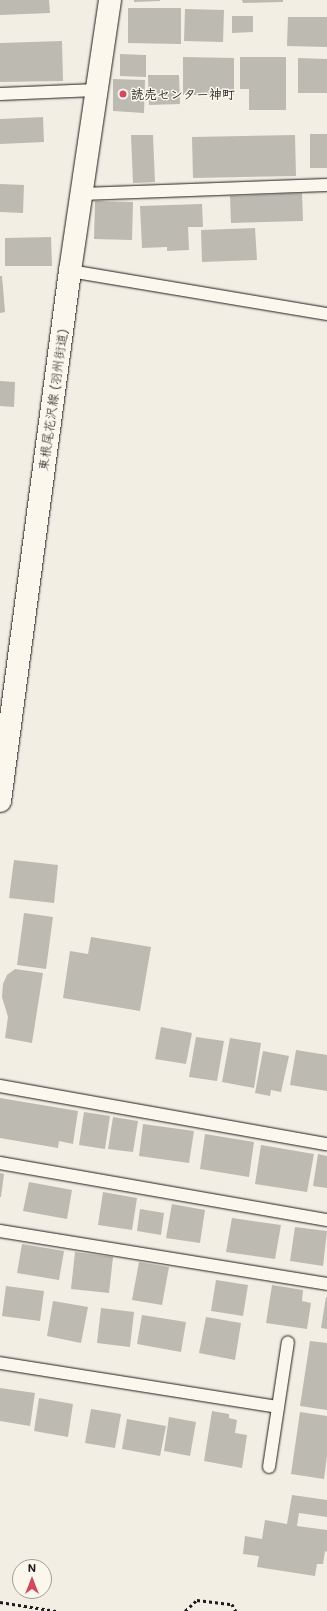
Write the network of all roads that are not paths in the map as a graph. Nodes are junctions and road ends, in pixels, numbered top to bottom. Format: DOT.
graph roads {
  1 [pos="110,0"];
  2 [pos="96,90"];
  3 [pos="0,94"];
  4 [pos="327,185"];
  5 [pos="82,194"];
  6 [pos="70,271"];
  7 [pos="327,314"];
  8 [pos="0,801"];
  9 [pos="0,1086"];
  10 [pos="327,1144"];
  11 [pos="0,1163"];
  12 [pos="327,1220"];
  13 [pos="0,1231"];
  14 [pos="327,1284"];
  15 [pos="288,1342"];
  16 [pos="0,1363"];
  17 [pos="278,1407"];
  18 [pos="269,1467"];
  1 -- 2 [label="main road, 東根尾花沢線 (羽州街道)"];
  2 -- 3 [label="lane"];
  2 -- 5 [label="main road, 東根尾花沢線 (羽州街道)"];
  4 -- 5 [label="lane"];
  5 -- 6 [label="main road, 東根尾花沢線 (羽州街道)"];
  6 -- 7 [label="lane"];
  6 -- 8 [label="main road, 東根尾花沢線 (羽州街道)"];
  9 -- 10 [label="lane"];
  11 -- 12 [label="lane"];
  13 -- 14 [label="lane"];
  15 -- 17 [label="lane"];
  16 -- 17 [label="lane"];
  17 -- 18 [label="lane"];
}
